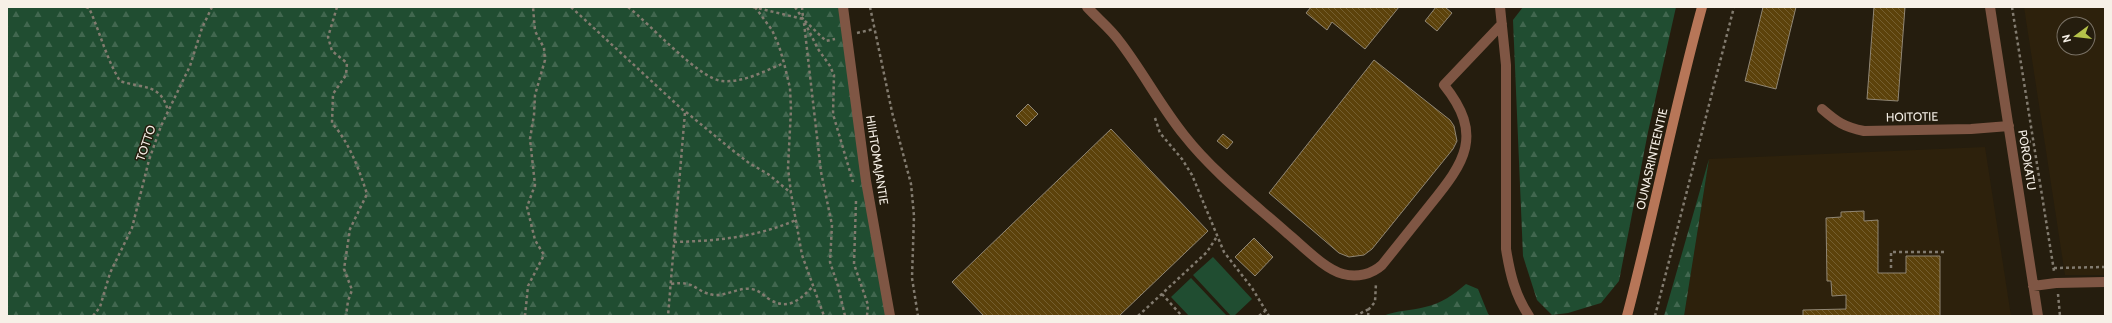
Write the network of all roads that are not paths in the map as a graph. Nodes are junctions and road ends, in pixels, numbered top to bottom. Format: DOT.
graph roads {
  1 [pos="843,7"];
  2 [pos="1087,7"];
  3 [pos="1500,7"];
  4 [pos="1702,7"];
  5 [pos="1990,7"];
  6 [pos="1502,24"];
  7 [pos="1822,109"];
  8 [pos="2009,126"];
  9 [pos="2105,282"];
  10 [pos="2033,286"];
  11 [pos="890,316"];
  12 [pos="1529,316"];
  13 [pos="1627,316"];
  14 [pos="2038,316"];
  1 -- 11 [label="street, HIIHTOMAJANTIE"];
  2 -- 6 [label="street"];
  3 -- 6 [label="street"];
  4 -- 13 [label="street, OUNASRINTEENTIE"];
  5 -- 8 [label="street, POROKATU"];
  6 -- 12 [label="street"];
  7 -- 8 [label="street, HOITOTIE"];
  8 -- 10 [label="street, POROKATU"];
  9 -- 10 [label="street"];
  10 -- 14 [label="street, POROKATU"];
}
